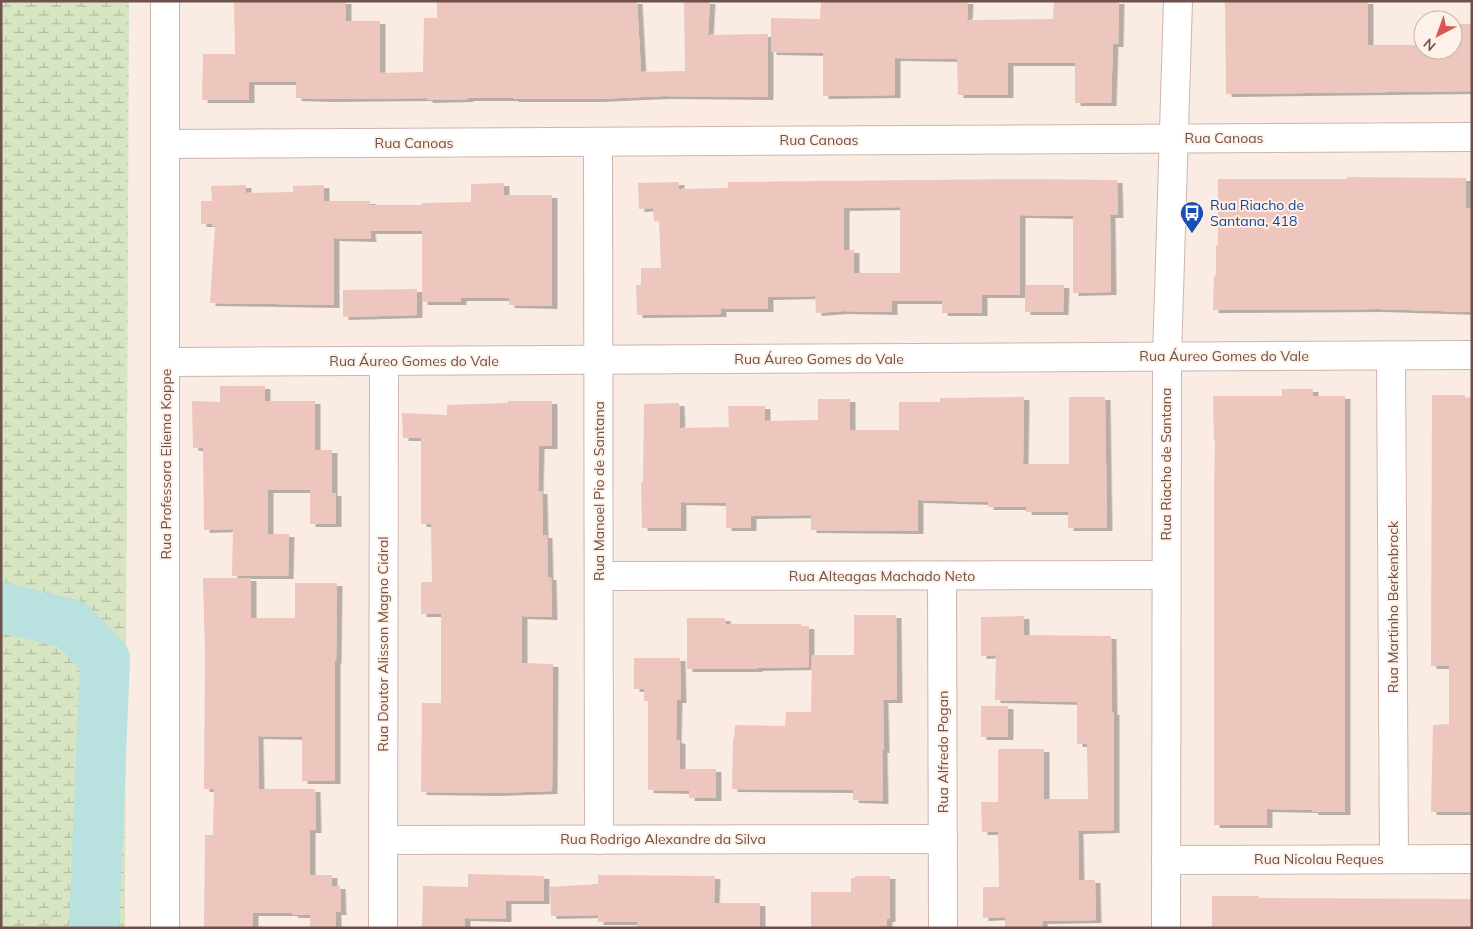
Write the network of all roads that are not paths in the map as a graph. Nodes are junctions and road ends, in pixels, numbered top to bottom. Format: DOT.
graph roads {
  1 [pos="165,1"];
  2 [pos="1178,1"];
  3 [pos="1472,137"];
  4 [pos="1174,138"];
  5 [pos="598,142"];
  6 [pos="166,144"];
  7 [pos="1472,355"];
  8 [pos="1391,356"];
  9 [pos="1167,357"];
  10 [pos="599,360"];
  11 [pos="384,361"];
  12 [pos="166,362"];
  13 [pos="1166,575"];
  14 [pos="599,576"];
  15 [pos="942,576"];
  16 [pos="943,839"];
  17 [pos="383,840"];
  18 [pos="599,840"];
  19 [pos="1394,859"];
  20 [pos="1472,859"];
  21 [pos="1166,860"];
  22 [pos="165,928"];
  23 [pos="383,928"];
  24 [pos="943,928"];
  25 [pos="1166,928"];
  1 -- 6 [label="street, Rua Professora Eliema Koppe"];
  2 -- 4 [label="street, Rua Riacho de Santana"];
  3 -- 4 [label="street, Rua Canoas"];
  4 -- 5 [label="street, Rua Canoas"];
  4 -- 9 [label="street, Rua Riacho de Santana"];
  5 -- 6 [label="street, Rua Canoas"];
  5 -- 10 [label="street, Rua Manoel Pio de Santana"];
  6 -- 12 [label="street, Rua Professora Eliema Koppe"];
  7 -- 8 [label="street, Rua Áureo Gomes do Vale"];
  8 -- 9 [label="street, Rua Áureo Gomes do Vale"];
  8 -- 19 [label="street, Rua Martinho Berkenbrock"];
  9 -- 10 [label="street, Rua Áureo Gomes do Vale"];
  9 -- 13 [label="street, Rua Riacho de Santana"];
  10 -- 11 [label="street, Rua Áureo Gomes do Vale"];
  10 -- 14 [label="street, Rua Manoel Pio de Santana"];
  11 -- 12 [label="street, Rua Áureo Gomes do Vale"];
  11 -- 17 [label="street, Rua Doutor Alisson Magno Cidral"];
  12 -- 22 [label="street, Rua Professora Eliema Koppe"];
  13 -- 15 [label="street, Rua Alteagas Machado Neto"];
  13 -- 21 [label="street, Rua Riacho de Santana"];
  14 -- 15 [label="street, Rua Alteagas Machado Neto"];
  14 -- 18 [label="street, Rua Manoel Pio de Santana"];
  15 -- 16 [label="street, Rua Alfredo Pogan"];
  16 -- 18 [label="street, Rua Rodrigo Alexandre da Silva"];
  16 -- 24 [label="street, Rua Alfredo Pogan"];
  17 -- 18 [label="street, Rua Rodrigo Alexandre da Silva"];
  17 -- 23 [label="street, Rua Doutor Alisson Magno Cidral"];
  19 -- 20 [label="street, Rua Nicolau Reques"];
  19 -- 21 [label="street, Rua Nicolau Reques"];
  21 -- 25 [label="street, Rua Riacho de Santana"];
}
